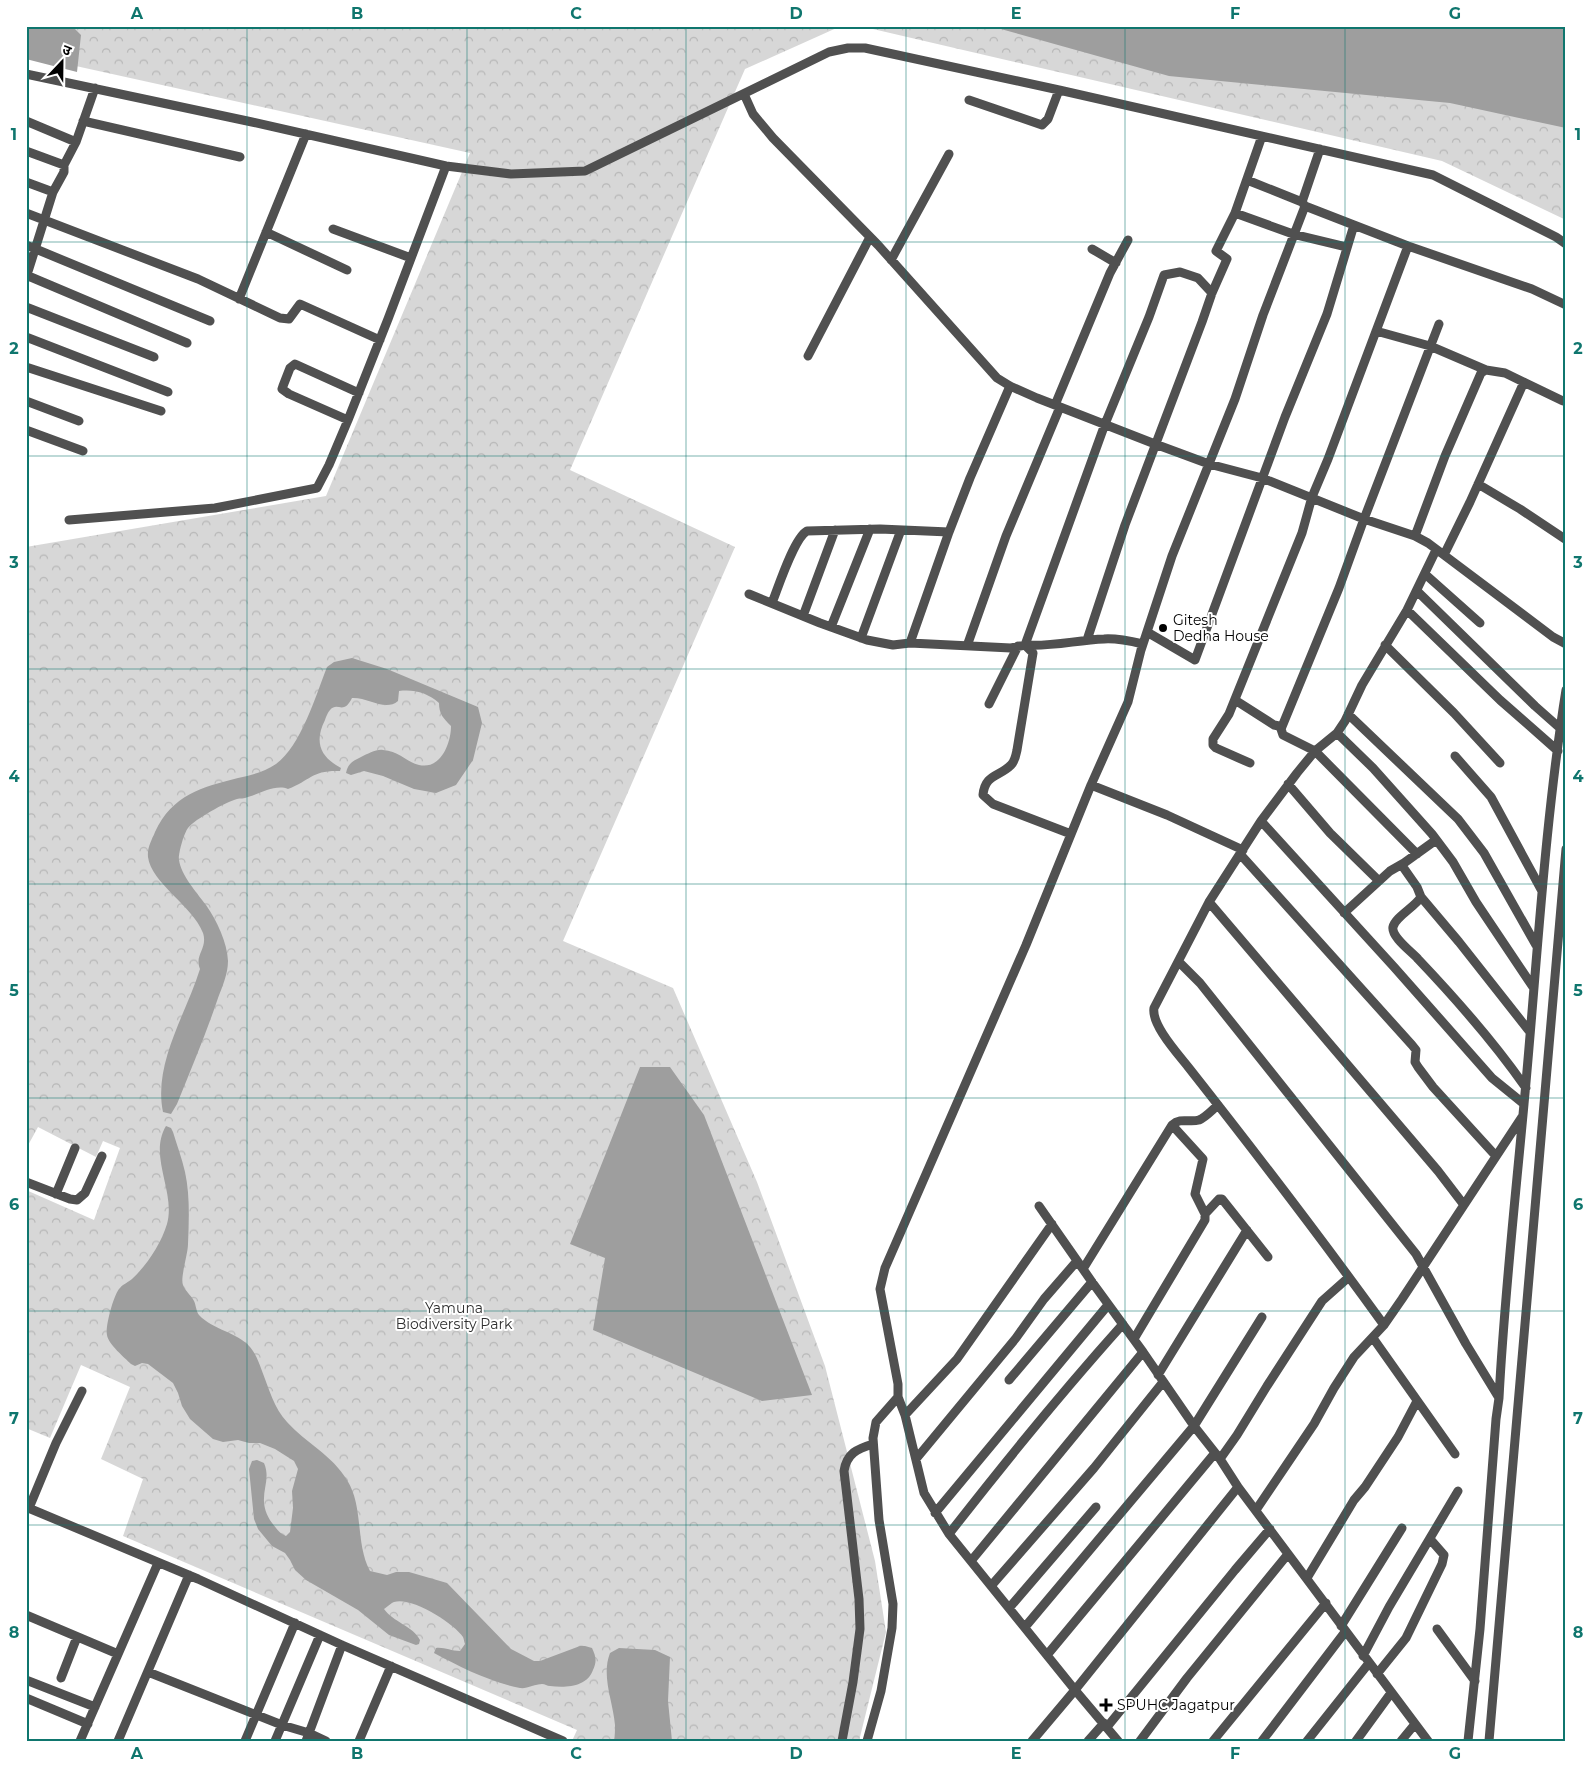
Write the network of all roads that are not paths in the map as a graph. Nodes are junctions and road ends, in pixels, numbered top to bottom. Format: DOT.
graph roads {
  1 [pos="26,74"];
  2 [pos="95,88"];
  3 [pos="1059,90"];
  4 [pos="744,94"];
  5 [pos="969,100"];
  6 [pos="26,121"];
  7 [pos="83,121"];
  8 [pos="306,134"];
  9 [pos="1262,136"];
  10 [pos="76,142"];
  11 [pos="1320,149"];
  12 [pos="26,151"];
  13 [pos="949,154"];
  14 [pos="240,157"];
  15 [pos="64,165"];
  16 [pos="446,166"];
  17 [pos="1247,180"];
  18 [pos="26,182"];
  19 [pos="53,192"];
  20 [pos="1304,204"];
  21 [pos="1235,213"];
  22 [pos="26,214"];
  23 [pos="44,221"];
  24 [pos="1354,224"];
  25 [pos="333,229"];
  26 [pos="266,232"];
  27 [pos="1294,234"];
  28 [pos="870,237"];
  29 [pos="1128,240"];
  30 [pos="1566,244"];
  31 [pos="26,245"];
  32 [pos="1408,246"];
  33 [pos="1347,247"];
  34 [pos="36,249"];
  35 [pos="1092,249"];
  36 [pos="411,258"];
  37 [pos="891,260"];
  38 [pos="1116,263"];
  39 [pos="347,270"];
  40 [pos="27,276"];
  41 [pos="1212,292"];
  42 [pos="239,299"];
  43 [pos="1566,305"];
  44 [pos="26,307"];
  45 [pos="210,321"];
  46 [pos="1439,324"];
  47 [pos="1376,331"];
  48 [pos="26,337"];
  49 [pos="380,340"];
  50 [pos="187,343"];
  51 [pos="1430,346"];
  52 [pos="808,356"];
  53 [pos="154,357"];
  54 [pos="26,367"];
  55 [pos="1486,370"];
  56 [pos="1524,382"];
  57 [pos="1010,386"];
  58 [pos="168,392"];
  59 [pos="359,393"];
  60 [pos="26,400"];
  61 [pos="1563,401"];
  62 [pos="1058,406"];
  63 [pos="161,411"];
  64 [pos="348,420"];
  65 [pos="79,422"];
  66 [pos="1105,424"];
  67 [pos="26,430"];
  68 [pos="1155,444"];
  69 [pos="83,451"];
  70 [pos="1209,464"];
  71 [pos="1262,478"];
  72 [pos="1478,484"];
  73 [pos="1312,497"];
  74 [pos="1364,518"];
  75 [pos="69,520"];
  76 [pos="870,529"];
  77 [pos="835,530"];
  78 [pos="901,530"];
  79 [pos="949,532"];
  80 [pos="1414,536"];
  81 [pos="1565,539"];
  82 [pos="1440,552"];
  83 [pos="1425,574"];
  84 [pos="1417,591"];
  85 [pos="749,594"];
  86 [pos="772,603"];
  87 [pos="1407,610"];
  88 [pos="803,616"];
  89 [pos="1480,623"];
  90 [pos="831,627"];
  91 [pos="1147,632"];
  92 [pos="861,638"];
  93 [pos="1087,640"];
  94 [pos="910,643"];
  95 [pos="1143,644"];
  96 [pos="1566,644"];
  97 [pos="1385,645"];
  98 [pos="967,646"];
  99 [pos="1022,646"];
  100 [pos="1566,690"];
  101 [pos="1235,700"];
  102 [pos="989,704"];
  103 [pos="1348,714"];
  104 [pos="1281,729"];
  105 [pos="1560,729"];
  106 [pos="1337,733"];
  107 [pos="1558,751"];
  108 [pos="1315,752"];
  109 [pos="1455,756"];
  110 [pos="1250,763"];
  111 [pos="1500,763"];
  112 [pos="1288,784"];
  113 [pos="1091,785"];
  114 [pos="1262,821"];
  115 [pos="1071,834"];
  116 [pos="1436,840"];
  117 [pos="1566,848"];
  118 [pos="1241,852"];
  119 [pos="1417,854"];
  120 [pos="1404,863"];
  121 [pos="1379,881"];
  122 [pos="1542,891"];
  123 [pos="1421,897"];
  124 [pos="1209,902"];
  125 [pos="1344,913"];
  126 [pos="1537,945"];
  127 [pos="1179,962"];
  128 [pos="1533,987"];
  129 [pos="1530,1032"];
  130 [pos="1526,1088"];
  131 [pos="1524,1104"];
  132 [pos="1218,1105"];
  133 [pos="1523,1114"];
  134 [pos="1172,1125"];
  135 [pos="75,1148"];
  136 [pos="1495,1155"];
  137 [pos="102,1156"];
  138 [pos="26,1182"];
  139 [pos="56,1194"];
  140 [pos="1464,1205"];
  141 [pos="1039,1206"];
  142 [pos="1205,1214"];
  143 [pos="1052,1224"];
  144 [pos="1247,1230"];
  145 [pos="1268,1257"];
  146 [pos="1077,1261"];
  147 [pos="1423,1267"];
  148 [pos="1083,1269"];
  149 [pos="1349,1277"];
  150 [pos="1092,1282"];
  151 [pos="1108,1306"];
  152 [pos="1262,1316"];
  153 [pos="1123,1324"];
  154 [pos="1384,1325"];
  155 [pos="1373,1338"];
  156 [pos="1134,1339"];
  157 [pos="1143,1352"];
  158 [pos="1161,1378"];
  159 [pos="1009,1380"];
  160 [pos="82,1391"];
  161 [pos="898,1397"];
  162 [pos="1499,1398"];
  163 [pos="1417,1401"];
  164 [pos="904,1415"];
  165 [pos="1194,1426"];
  166 [pos="873,1444"];
  167 [pos="1455,1454"];
  168 [pos="1218,1456"];
  169 [pos="916,1459"];
  170 [pos="1238,1487"];
  171 [pos="1458,1491"];
  172 [pos="28,1507"];
  173 [pos="1096,1507"];
  174 [pos="1256,1510"];
  175 [pos="935,1513"];
  176 [pos="1402,1528"];
  177 [pos="1270,1529"];
  178 [pos="949,1534"];
  179 [pos="1430,1539"];
  180 [pos="1288,1554"];
  181 [pos="971,1561"];
  182 [pos="158,1562"];
  183 [pos="189,1575"];
  184 [pos="1307,1578"];
  185 [pos="991,1586"];
  186 [pos="1326,1603"];
  187 [pos="1010,1608"];
  188 [pos="27,1617"];
  189 [pos="295,1624"];
  190 [pos="1025,1628"];
  191 [pos="1343,1629"];
  192 [pos="1437,1629"];
  193 [pos="320,1635"];
  194 [pos="77,1637"];
  195 [pos="342,1645"];
  196 [pos="118,1654"];
  197 [pos="1047,1655"];
  198 [pos="1366,1659"];
  199 [pos="391,1666"];
  200 [pos="148,1672"];
  201 [pos="1377,1674"];
  202 [pos="60,1678"];
  203 [pos="26,1680"];
  204 [pos="1475,1681"];
  205 [pos="1075,1690"];
  206 [pos="1391,1692"];
  207 [pos="26,1698"];
  208 [pos="95,1707"];
  209 [pos="256,1715"];
  210 [pos="88,1724"];
  211 [pos="1415,1724"];
  212 [pos="282,1725"];
  213 [pos="1106,1725"];
  214 [pos="308,1737"];
  215 [pos="80,1741"];
  216 [pos="118,1741"];
  217 [pos="246,1741"];
  218 [pos="275,1741"];
  219 [pos="326,1741"];
  220 [pos="359,1741"];
  221 [pos="563,1741"];
  222 [pos="842,1741"];
  223 [pos="868,1741"];
  224 [pos="1032,1741"];
  225 [pos="1088,1741"];
  226 [pos="1118,1741"];
  227 [pos="1140,1741"];
  228 [pos="1213,1741"];
  229 [pos="1262,1741"];
  230 [pos="1307,1741"];
  231 [pos="1356,1741"];
  232 [pos="1401,1741"];
  233 [pos="1428,1741"];
  234 [pos="1468,1741"];
  235 [pos="1488,1741"];
  1 -- 2 [label="street"];
  2 -- 7 [label="street"];
  2 -- 8 [label="street"];
  3 -- 4 [label="street"];
  3 -- 5 [label="street"];
  3 -- 9 [label="street"];
  4 -- 16 [label="street"];
  4 -- 28 [label="street"];
  6 -- 10 [label="street"];
  7 -- 10 [label="street"];
  7 -- 14 [label="street"];
  8 -- 16 [label="street"];
  8 -- 26 [label="street"];
  9 -- 11 [label="street"];
  9 -- 17 [label="street"];
  10 -- 15 [label="street"];
  11 -- 20 [label="street"];
  11 -- 30 [label="street"];
  12 -- 15 [label="street"];
  13 -- 37 [label="street"];
  15 -- 19 [label="street"];
  16 -- 36 [label="street"];
  17 -- 20 [label="street"];
  17 -- 21 [label="street"];
  18 -- 19 [label="street"];
  19 -- 23 [label="street"];
  20 -- 24 [label="street"];
  20 -- 27 [label="street"];
  21 -- 27 [label="street"];
  21 -- 41 [label="street"];
  22 -- 23 [label="street"];
  23 -- 34 [label="street"];
  23 -- 42 [label="street"];
  24 -- 32 [label="street"];
  24 -- 33 [label="street"];
  25 -- 36 [label="street"];
  26 -- 39 [label="street"];
  26 -- 42 [label="street"];
  27 -- 33 [label="street"];
  27 -- 70 [label="street"];
  28 -- 37 [label="street"];
  28 -- 52 [label="street"];
  29 -- 38 [label="street"];
  31 -- 34 [label="street"];
  32 -- 43 [label="street"];
  32 -- 47 [label="street"];
  33 -- 71 [label="street"];
  34 -- 40 [label="street"];
  34 -- 45 [label="street"];
  35 -- 38 [label="street"];
  36 -- 49 [label="street"];
  37 -- 57 [label="street"];
  38 -- 62 [label="street"];
  40 -- 50 [label="street"];
  41 -- 66 [label="street"];
  41 -- 68 [label="street"];
  42 -- 49 [label="street"];
  44 -- 53 [label="street"];
  46 -- 51 [label="street"];
  47 -- 51 [label="street"];
  47 -- 73 [label="street"];
  48 -- 58 [label="street"];
  49 -- 59 [label="street"];
  51 -- 55 [label="street"];
  51 -- 74 [label="street"];
  54 -- 63 [label="street"];
  55 -- 56 [label="street"];
  55 -- 80 [label="street"];
  56 -- 61 [label="street"];
  56 -- 72 [label="street"];
  57 -- 62 [label="street"];
  57 -- 79 [label="street"];
  59 -- 64 [label="street"];
  59 -- 64 [label="street"];
  60 -- 65 [label="street"];
  62 -- 66 [label="street"];
  62 -- 98 [label="street"];
  64 -- 75 [label="street"];
  66 -- 68 [label="street"];
  66 -- 99 [label="street"];
  67 -- 69 [label="street"];
  68 -- 70 [label="street"];
  68 -- 93 [label="street"];
  70 -- 71 [label="street"];
  70 -- 91 [label="street"];
  71 -- 73 [label="street"];
  71 -- 91 [label="street"];
  72 -- 81 [label="street"];
  72 -- 82 [label="street"];
  73 -- 74 [label="street"];
  73 -- 101 [label="street"];
  74 -- 80 [label="street"];
  74 -- 104 [label="street"];
  76 -- 77 [label="street"];
  76 -- 78 [label="street"];
  76 -- 90 [label="street"];
  77 -- 86 [label="street"];
  77 -- 88 [label="street"];
  78 -- 79 [label="street"];
  78 -- 92 [label="street"];
  79 -- 94 [label="street"];
  80 -- 82 [label="street"];
  82 -- 83 [label="street"];
  82 -- 96 [label="street"];
  83 -- 84 [label="street"];
  83 -- 89 [label="street"];
  84 -- 87 [label="street"];
  84 -- 105 [label="street"];
  85 -- 86 [label="street"];
  86 -- 88 [label="street"];
  87 -- 97 [label="street"];
  87 -- 107 [label="street"];
  88 -- 90 [label="street"];
  90 -- 92 [label="street"];
  91 -- 95 [label="street"];
  92 -- 94 [label="street"];
  93 -- 95 [label="street"];
  93 -- 99 [label="street"];
  94 -- 98 [label="street"];
  95 -- 113 [label="street"];
  97 -- 103 [label="street"];
  97 -- 111 [label="street"];
  98 -- 99 [label="street"];
  99 -- 102 [label="street"];
  99 -- 115 [label="street"];
  100 -- 105 [label="street"];
  101 -- 104 [label="street"];
  101 -- 110 [label="street"];
  103 -- 106 [label="street"];
  103 -- 126 [label="street"];
  104 -- 108 [label="street"];
  105 -- 107 [label="street"];
  106 -- 108 [label="street"];
  106 -- 116 [label="street"];
  107 -- 122 [label="street"];
  108 -- 112 [label="street"];
  108 -- 119 [label="street"];
  109 -- 122 [label="street"];
  112 -- 114 [label="street"];
  112 -- 121 [label="street"];
  113 -- 115 [label="street"];
  113 -- 118 [label="street"];
  114 -- 118 [label="street"];
  114 -- 125 [label="street"];
  115 -- 161 [label="street"];
  116 -- 119 [label="street"];
  116 -- 128 [label="street"];
  117 -- 235 [label="street"];
  118 -- 124 [label="street"];
  118 -- 136 [label="street"];
  119 -- 120 [label="street"];
  120 -- 121 [label="street"];
  120 -- 123 [label="street"];
  121 -- 125 [label="street"];
  122 -- 126 [label="street"];
  123 -- 129 [label="street"];
  123 -- 130 [label="street"];
  124 -- 127 [label="street"];
  124 -- 140 [label="street"];
  125 -- 131 [label="street"];
  126 -- 128 [label="street"];
  127 -- 132 [label="street"];
  127 -- 147 [label="street"];
  128 -- 129 [label="street"];
  129 -- 130 [label="street"];
  130 -- 131 [label="street"];
  131 -- 133 [label="street"];
  132 -- 134 [label="street"];
  132 -- 149 [label="street"];
  133 -- 136 [label="street"];
  133 -- 162 [label="street"];
  134 -- 142 [label="street"];
  134 -- 148 [label="street"];
  135 -- 139 [label="street"];
  136 -- 140 [label="street"];
  137 -- 139 [label="street"];
  138 -- 139 [label="street"];
  140 -- 147 [label="street"];
  141 -- 143 [label="street"];
  142 -- 144 [label="street"];
  142 -- 156 [label="street"];
  143 -- 146 [label="street"];
  143 -- 164 [label="street"];
  144 -- 145 [label="street"];
  144 -- 158 [label="street"];
  146 -- 148 [label="street"];
  146 -- 169 [label="street"];
  147 -- 154 [label="street"];
  147 -- 162 [label="street"];
  148 -- 150 [label="street"];
  149 -- 154 [label="street"];
  149 -- 168 [label="street"];
  150 -- 151 [label="street"];
  150 -- 159 [label="street"];
  151 -- 153 [label="street"];
  151 -- 175 [label="street"];
  152 -- 165 [label="street"];
  153 -- 156 [label="street"];
  153 -- 178 [label="street"];
  154 -- 155 [label="street"];
  155 -- 163 [label="street"];
  155 -- 174 [label="street"];
  156 -- 157 [label="street"];
  157 -- 158 [label="street"];
  157 -- 181 [label="street"];
  158 -- 165 [label="street"];
  158 -- 185 [label="street"];
  160 -- 172 [label="street"];
  161 -- 164 [label="street"];
  161 -- 166 [label="street"];
  162 -- 204 [label="street"];
  163 -- 167 [label="street"];
  163 -- 184 [label="street"];
  164 -- 169 [label="street"];
  165 -- 168 [label="street"];
  165 -- 190 [label="street"];
  166 -- 222 [label="street"];
  166 -- 223 [label="street"];
  168 -- 170 [label="street"];
  168 -- 197 [label="street"];
  169 -- 175 [label="street"];
  170 -- 174 [label="street"];
  170 -- 205 [label="street"];
  171 -- 179 [label="street"];
  172 -- 182 [label="street"];
  173 -- 187 [label="street"];
  174 -- 177 [label="street"];
  175 -- 178 [label="street"];
  176 -- 191 [label="street"];
  177 -- 180 [label="street"];
  177 -- 213 [label="street"];
  178 -- 181 [label="street"];
  179 -- 198 [label="street"];
  179 -- 201 [label="street"];
  180 -- 184 [label="street"];
  180 -- 227 [label="street"];
  181 -- 185 [label="street"];
  182 -- 183 [label="street"];
  182 -- 196 [label="street"];
  183 -- 189 [label="street"];
  183 -- 200 [label="street"];
  184 -- 186 [label="street"];
  185 -- 187 [label="street"];
  186 -- 191 [label="street"];
  186 -- 228 [label="street"];
  187 -- 190 [label="street"];
  188 -- 194 [label="street"];
  189 -- 193 [label="street"];
  189 -- 209 [label="street"];
  190 -- 197 [label="street"];
  191 -- 198 [label="street"];
  191 -- 229 [label="street"];
  192 -- 204 [label="street"];
  193 -- 195 [label="street"];
  193 -- 212 [label="street"];
  194 -- 196 [label="street"];
  194 -- 202 [label="street"];
  195 -- 199 [label="street"];
  195 -- 214 [label="street"];
  196 -- 208 [label="street"];
  197 -- 205 [label="street"];
  198 -- 201 [label="street"];
  198 -- 230 [label="street"];
  199 -- 220 [label="street"];
  199 -- 221 [label="street"];
  200 -- 209 [label="street"];
  200 -- 216 [label="street"];
  201 -- 206 [label="street"];
  203 -- 208 [label="street"];
  204 -- 234 [label="street"];
  205 -- 213 [label="street"];
  205 -- 224 [label="street"];
  206 -- 211 [label="street"];
  206 -- 231 [label="street"];
  207 -- 210 [label="street"];
  208 -- 210 [label="street"];
  209 -- 212 [label="street"];
  209 -- 217 [label="street"];
  210 -- 215 [label="street"];
  211 -- 232 [label="street"];
  211 -- 233 [label="street"];
  212 -- 214 [label="street"];
  212 -- 218 [label="street"];
  213 -- 225 [label="street"];
  213 -- 226 [label="street"];
  214 -- 219 [label="street"];
}
